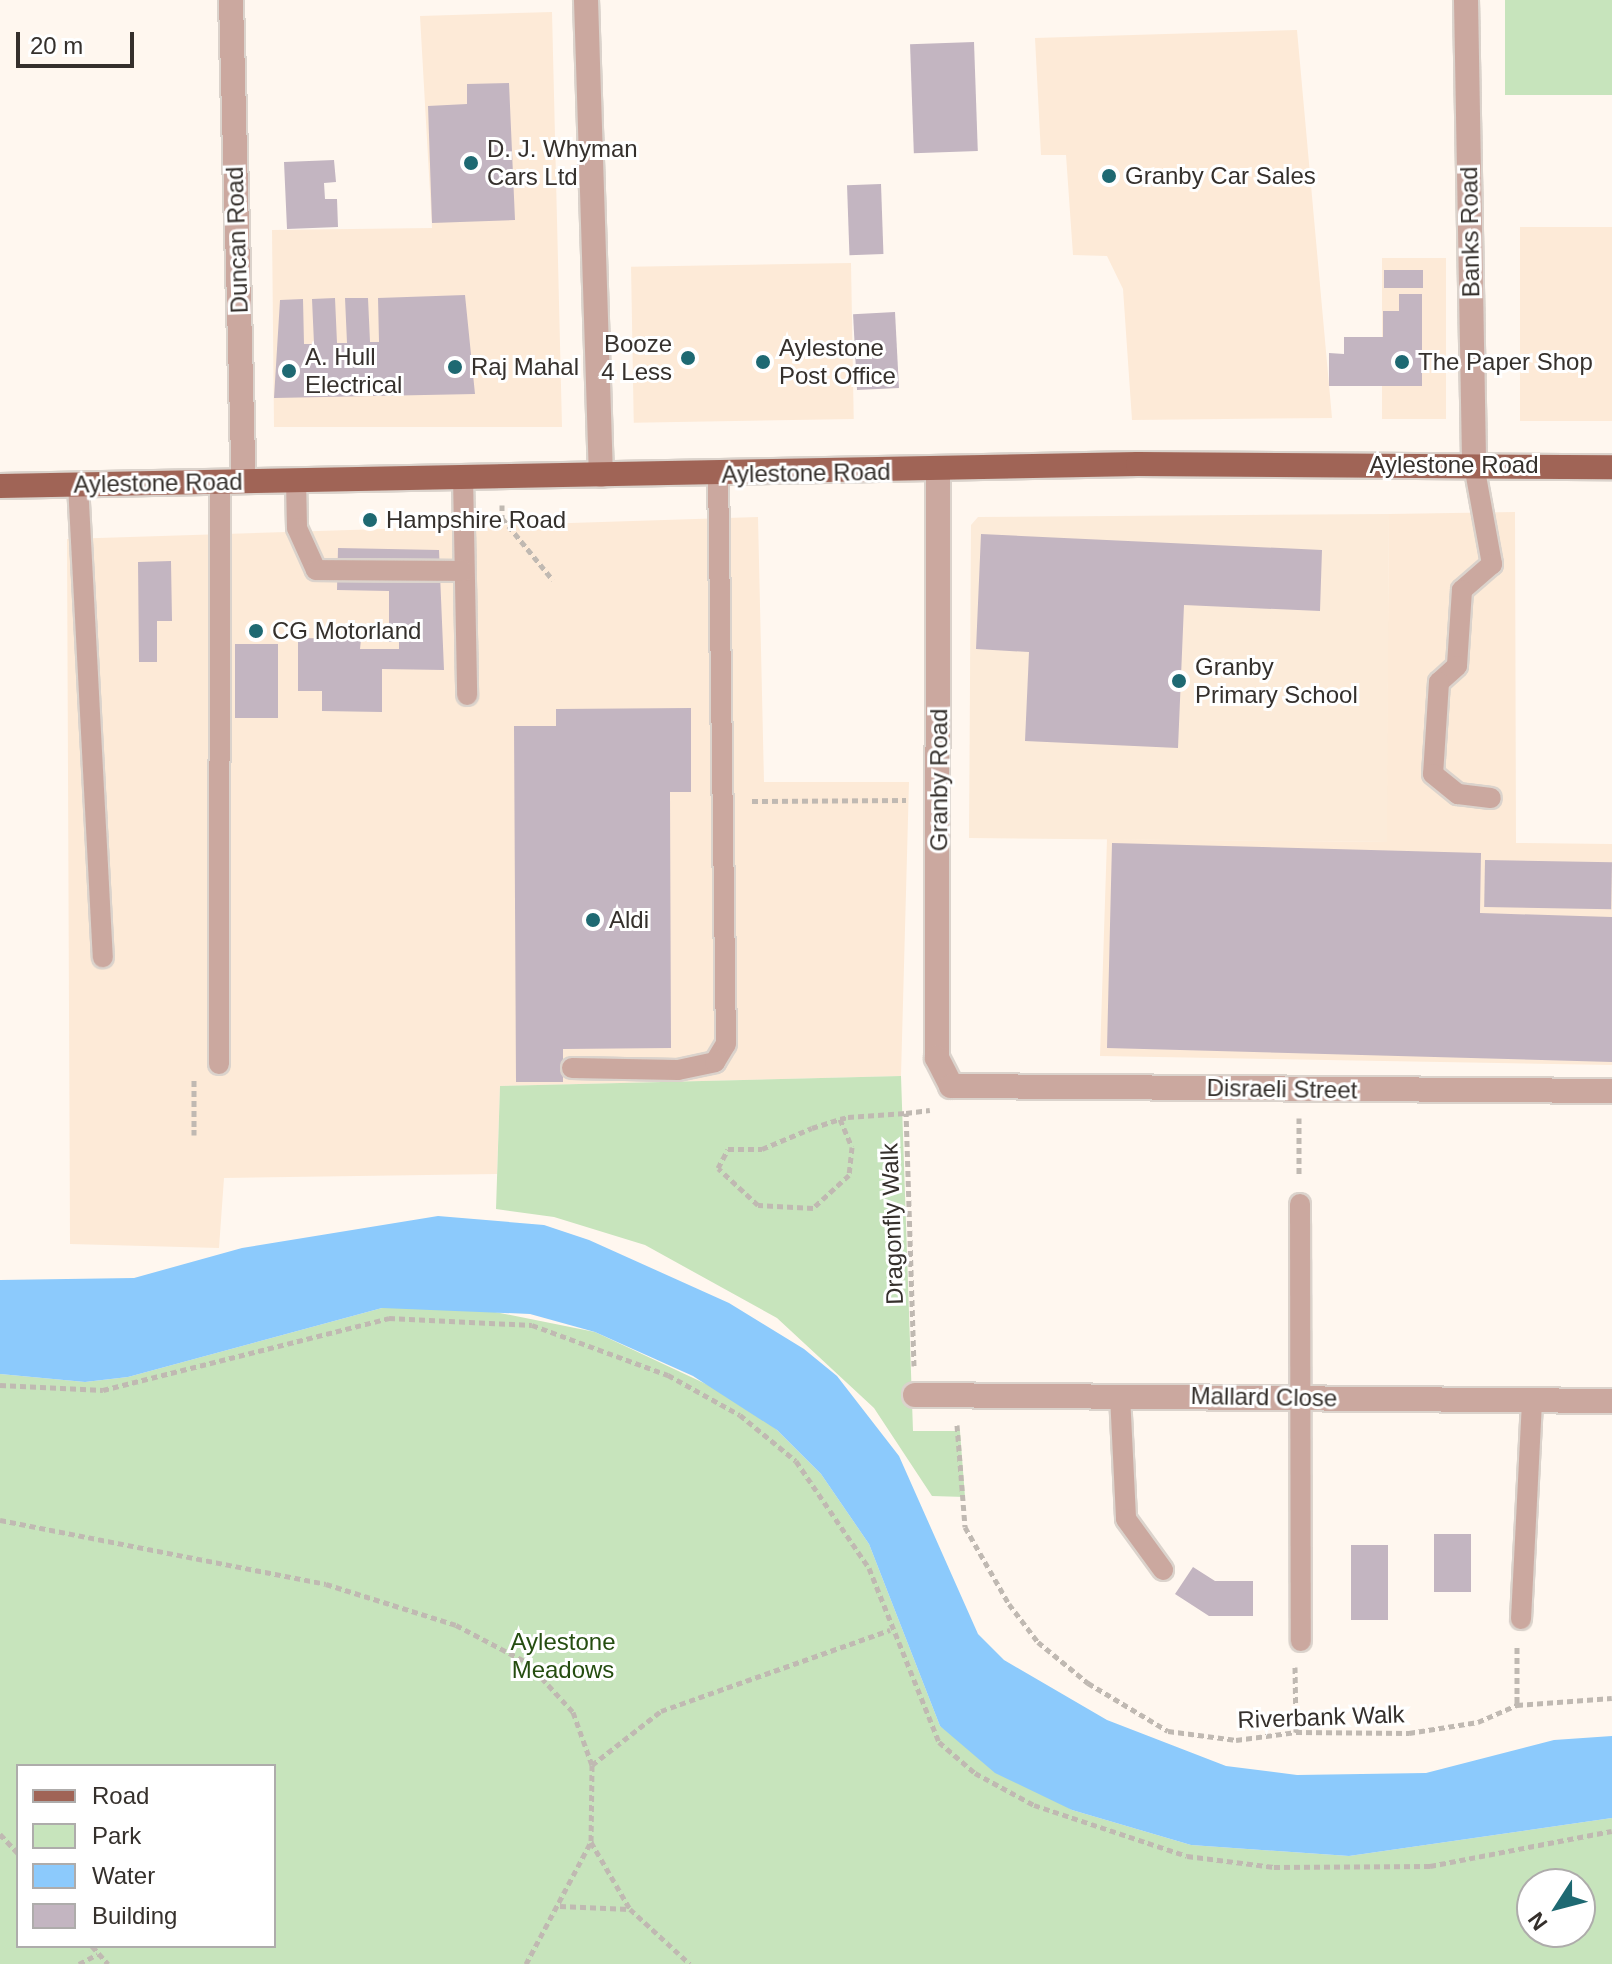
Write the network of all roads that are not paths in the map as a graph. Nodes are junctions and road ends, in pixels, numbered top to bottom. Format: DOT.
graph roads {
  1 [pos="231,0"];
  2 [pos="586,0"];
  3 [pos="1466,0"];
  4 [pos="1474,465"];
  5 [pos="1612,467"];
  6 [pos="938,471"];
  7 [pos="718,474"];
  8 [pos="601,475"];
  9 [pos="463,477"];
  10 [pos="296,480"];
  11 [pos="232,481"];
  12 [pos="78,484"];
  13 [pos="0,486"];
  14 [pos="464,571"];
  15 [pos="467,695"];
  16 [pos="1491,798"];
  17 [pos="103,957"];
  18 [pos="219,1064"];
  19 [pos="572,1068"];
  20 [pos="951,1086"];
  21 [pos="1612,1091"];
  22 [pos="1300,1204"];
  23 [pos="915,1395"];
  24 [pos="1120,1395"];
  25 [pos="1300,1397"];
  26 [pos="1532,1400"];
  27 [pos="1612,1401"];
  28 [pos="1163,1570"];
  29 [pos="1521,1619"];
  30 [pos="1301,1641"];
  1 -- 11 [label="street, Duncan Road"];
  2 -- 8 [label="street"];
  3 -- 4 [label="street, Banks Road"];
  4 -- 5 [label="main road, Aylestone Road"];
  4 -- 6 [label="main road, Aylestone Road"];
  4 -- 16 [label="lane"];
  6 -- 7 [label="main road, Aylestone Road"];
  6 -- 20 [label="street, Granby Road"];
  7 -- 8 [label="main road, Aylestone Road"];
  7 -- 19 [label="lane"];
  8 -- 9 [label="main road, Aylestone Road"];
  9 -- 10 [label="main road, Aylestone Road"];
  9 -- 14 [label="lane"];
  10 -- 11 [label="main road, Aylestone Road"];
  10 -- 14 [label="lane"];
  11 -- 12 [label="main road, Aylestone Road"];
  11 -- 18 [label="lane"];
  12 -- 13 [label="main road, Aylestone Road"];
  12 -- 17 [label="lane"];
  14 -- 15 [label="lane"];
  20 -- 21 [label="street, Disraeli Street"];
  22 -- 25 [label="lane"];
  23 -- 24 [label="street, Mallard Close"];
  24 -- 25 [label="street, Mallard Close"];
  24 -- 28 [label="lane"];
  25 -- 26 [label="street, Mallard Close"];
  25 -- 30 [label="lane"];
  26 -- 27 [label="street, Mallard Close"];
  26 -- 29 [label="lane"];
}
